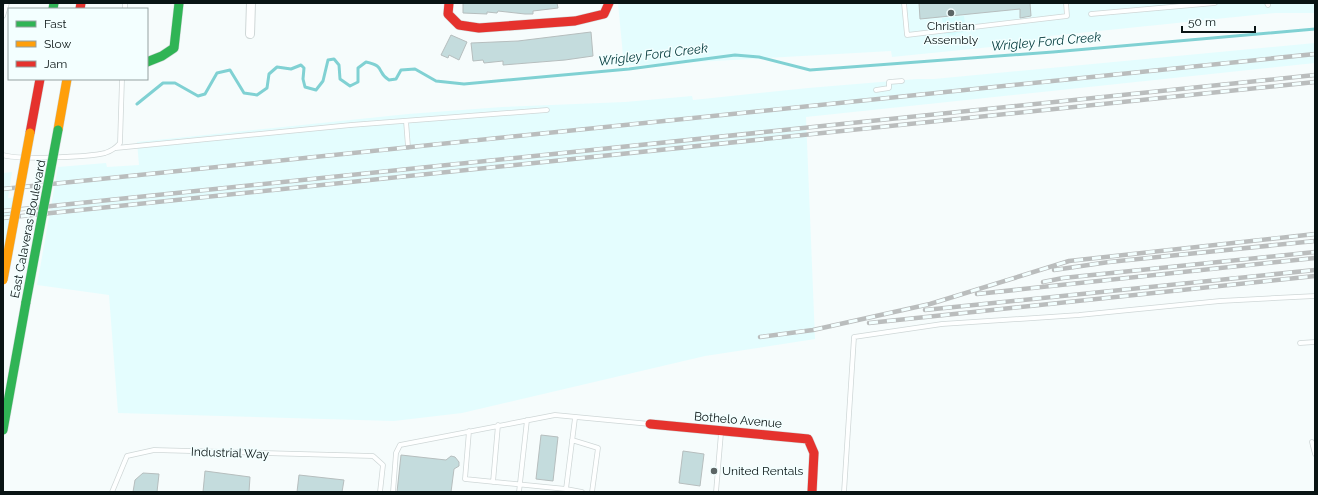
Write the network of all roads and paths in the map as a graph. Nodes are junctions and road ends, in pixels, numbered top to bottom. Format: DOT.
graph roads {
  1 [pos="7,3"];
  2 [pos="179,3"];
  3 [pos="251,3"];
  4 [pos="449,3"];
  5 [pos="609,3"];
  6 [pos="904,3"];
  7 [pos="1066,3"];
  8 [pos="1215,3"];
  9 [pos="1091,14"];
  10 [pos="3,16"];
  11 [pos="250,34"];
  12 [pos="148,62"];
  13 [pos="40,80"];
  14 [pos="68,80"];
  15 [pos="122,80"];
  16 [pos="902,81"];
  17 [pos="876,90"];
  18 [pos="547,110"];
  19 [pos="406,121"];
  20 [pos="408,147"];
  21 [pos="116,148"];
  22 [pos="3,155"];
  23 [pos="3,280"];
  24 [pos="1315,296"];
  25 [pos="1315,342"];
  26 [pos="1300,343"];
  27 [pos="575,418"];
  28 [pos="527,420"];
  29 [pos="650,424"];
  30 [pos="498,425"];
  31 [pos="3,430"];
  32 [pos="469,431"];
  33 [pos="721,431"];
  34 [pos="572,440"];
  35 [pos="1312,442"];
  36 [pos="1315,454"];
  37 [pos="493,482"];
  38 [pos="520,485"];
  39 [pos="566,489"];
  40 [pos="112,492"];
  41 [pos="380,492"];
  42 [pos="392,492"];
  43 [pos="519,492"];
  44 [pos="582,492"];
  45 [pos="592,492"];
  46 [pos="716,492"];
  47 [pos="812,492"];
  48 [pos="844,492"];
  1 -- 10 [label="lane"];
  2 -- 12 [label="main road"];
  3 -- 11 [label="street"];
  4 -- 5 [label="main road"];
  6 -- 7 [label="lane"];
  8 -- 9 [label="lane"];
  13 -- 23 [label="main road, East Calaveras Boulevard, bridge"];
  14 -- 31 [label="main road, East Calaveras Boulevard, bridge"];
  15 -- 21 [label="lane"];
  16 -- 17 [label="lane"];
  18 -- 19 [label="lane"];
  19 -- 20 [label="lane"];
  19 -- 21 [label="lane"];
  21 -- 22 [label="lane"];
  24 -- 48 [label="lane"];
  25 -- 26 [label="lane"];
  27 -- 28 [label="lane"];
  27 -- 29 [label="lane"];
  27 -- 34 [label="lane"];
  28 -- 30 [label="lane"];
  28 -- 38 [label="lane"];
  29 -- 33 [label="main road, Bothelo Avenue"];
  30 -- 32 [label="lane"];
  30 -- 37 [label="lane"];
  32 -- 37 [label="lane"];
  32 -- 42 [label="lane"];
  33 -- 46 [label="lane"];
  33 -- 47 [label="main road, Bothelo Avenue"];
  34 -- 39 [label="lane"];
  34 -- 45 [label="lane"];
  35 -- 36 [label="lane"];
  37 -- 38 [label="lane"];
  38 -- 39 [label="lane"];
  38 -- 43 [label="lane"];
  39 -- 44 [label="lane"];
  40 -- 41 [label="lane, Industrial Way"];
}
